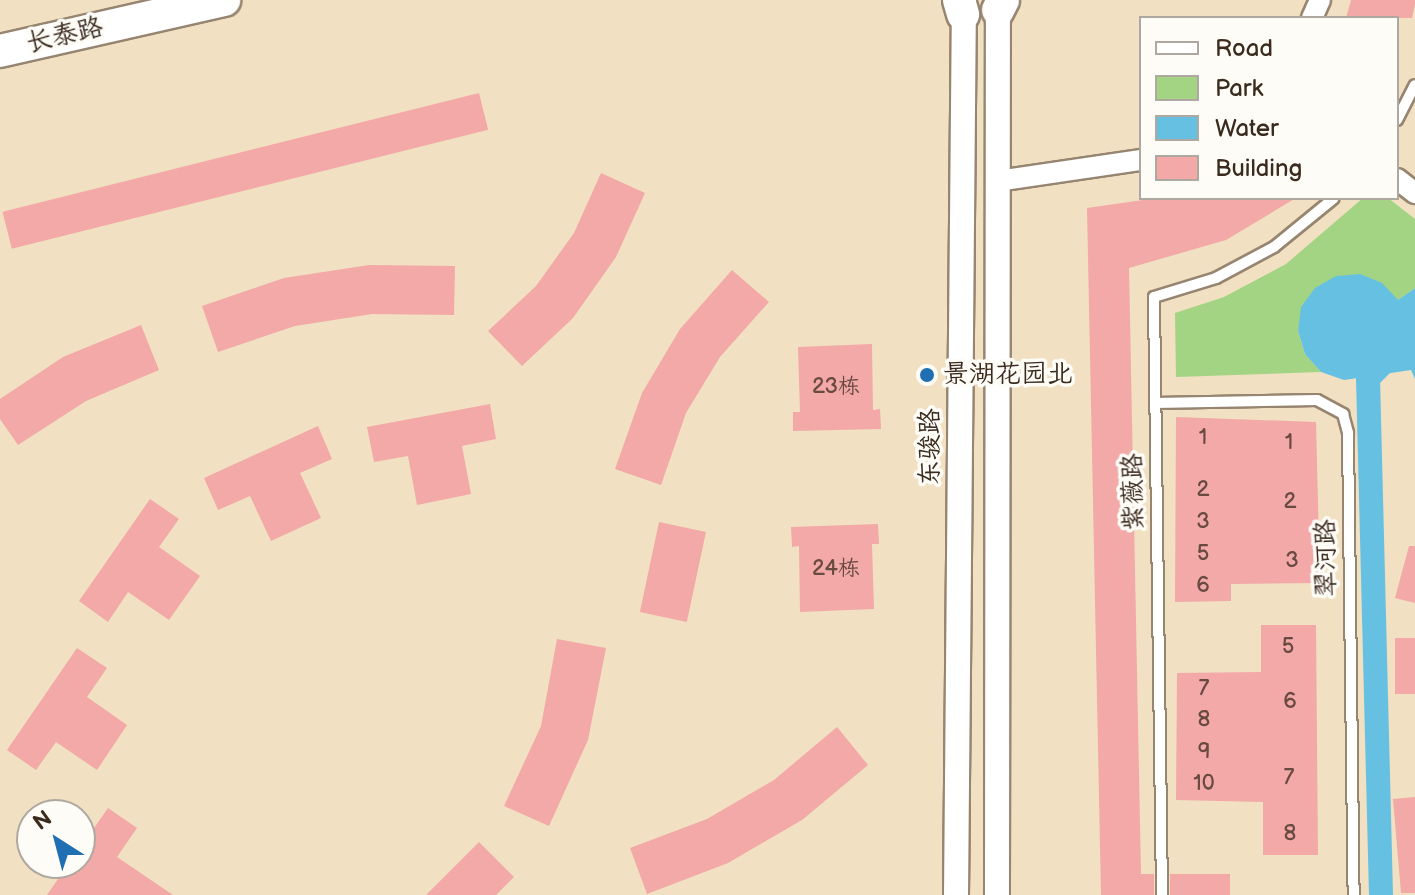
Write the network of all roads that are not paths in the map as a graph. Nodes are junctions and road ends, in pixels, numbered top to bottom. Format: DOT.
graph roads {
  1 [pos="224,0"];
  2 [pos="1000,3"];
  3 [pos="962,5"];
  4 [pos="0,51"];
  5 [pos="1415,85"];
  6 [pos="1399,116"];
  7 [pos="1139,160"];
  8 [pos="998,181"];
  9 [pos="1399,181"];
  10 [pos="1415,193"];
  11 [pos="1332,200"];
  12 [pos="1155,403"];
  13 [pos="956,895"];
  14 [pos="997,895"];
  15 [pos="1162,895"];
  16 [pos="1354,895"];
  1 -- 4 [label="highway, 长泰路"];
  2 -- 8 [label="street"];
  3 -- 13 [label="street, 东骏路"];
  5 -- 6 [label="lane"];
  7 -- 8 [label="street"];
  8 -- 14 [label="street"];
  9 -- 10 [label="street"];
  11 -- 12 [label="lane, 紫薇路"];
  12 -- 15 [label="lane, 紫薇路"];
  12 -- 16 [label="lane, 翠河路"];
}
